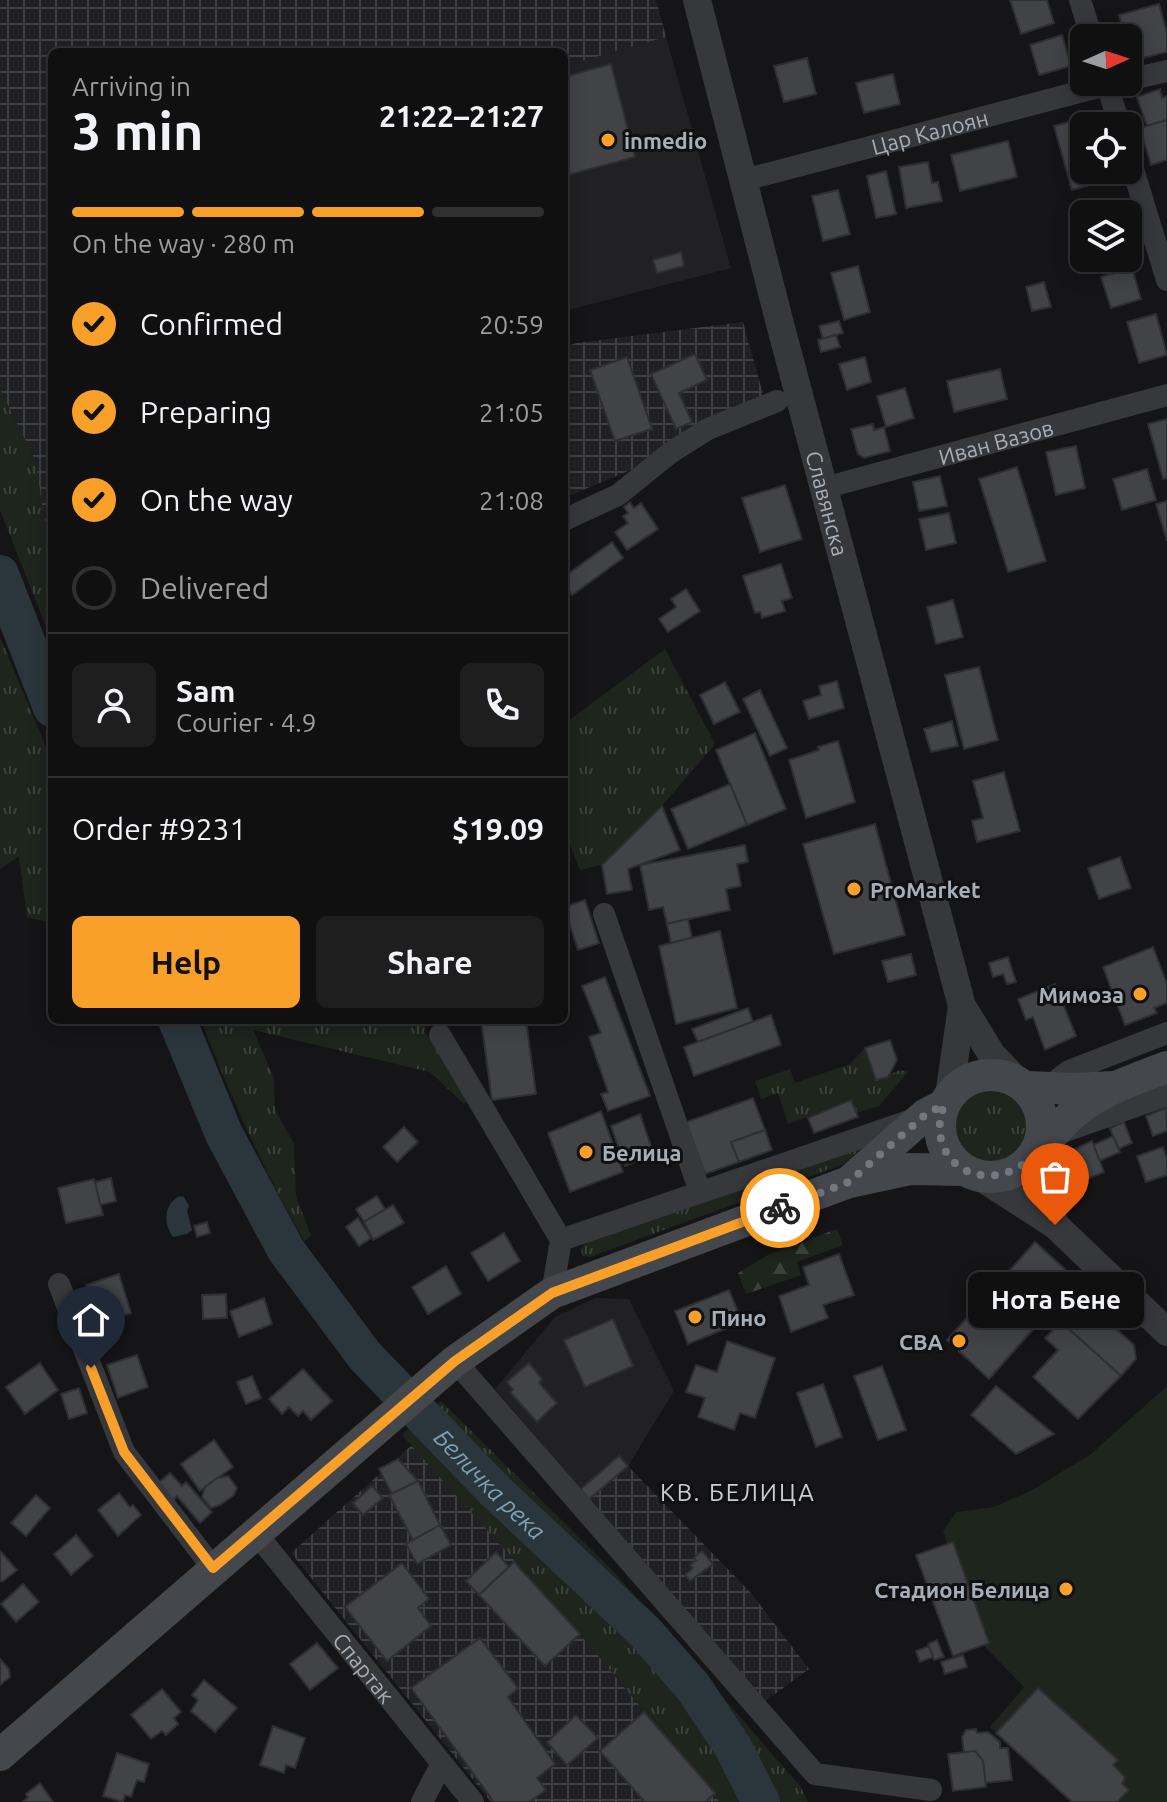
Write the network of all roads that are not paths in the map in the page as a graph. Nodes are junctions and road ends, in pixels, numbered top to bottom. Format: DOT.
graph roads {
  1 [pos="697,0"];
  2 [pos="1080,0"];
  3 [pos="1088,24"];
  4 [pos="1167,71"];
  5 [pos="1142,76"];
  6 [pos="1070,94"];
  7 [pos="744,180"];
  8 [pos="1138,184"];
  9 [pos="1167,280"];
  10 [pos="1167,395"];
  11 [pos="777,401"];
  12 [pos="824,488"];
  13 [pos="568,518"];
  14 [pos="604,914"];
  15 [pos="962,1006"];
  16 [pos="1167,1033"];
  17 [pos="440,1035"];
  18 [pos="1167,1067"];
  19 [pos="1030,1085"];
  20 [pos="1117,1087"];
  21 [pos="1167,1095"];
  22 [pos="939,1105"];
  23 [pos="1041,1147"];
  24 [pos="972,1173"];
  25 [pos="849,1182"];
  26 [pos="700,1192"];
  27 [pos="1055,1225"];
  28 [pos="561,1240"];
  29 [pos="59,1284"];
  30 [pos="552,1293"];
  31 [pos="1167,1332"];
  32 [pos="455,1361"];
  33 [pos="255,1532"];
  34 [pos="213,1568"];
  35 [pos="0,1755"];
  36 [pos="441,1765"];
  37 [pos="931,1790"];
  38 [pos="422,1802"];
  39 [pos="473,1802"];
  1 -- 7 [label="street, Славянска"];
  2 -- 3 [label="street"];
  4 -- 5 [label="street, Цар Калоян"];
  6 -- 7 [label="street, Цар Калоян"];
  7 -- 12 [label="street, Славянска"];
  8 -- 9 [label="street"];
  10 -- 12 [label="street, Иван Вазов"];
  11 -- 13 [label="street"];
  12 -- 15 [label="street, Славянска"];
  14 -- 26 [label="street"];
  15 -- 19 [label="street, Славянска"];
  15 -- 22 [label="street, Славянска"];
  16 -- 19 [label="street"];
  17 -- 28 [label="street"];
  18 -- 20 [label="main road"];
  19 -- 20 [label="main road"];
  19 -- 22 [label="main road"];
  19 -- 23 [label="main road"];
  20 -- 23 [label="main road"];
  21 -- 23 [label="street"];
  22 -- 24 [label="main road"];
  22 -- 25 [label="main road"];
  22 -- 26 [label="street"];
  23 -- 24 [label="main road"];
  23 -- 27 [label="street"];
  24 -- 25 [label="main road"];
  24 -- 27 [label="street"];
  25 -- 30 [label="main road"];
  26 -- 28 [label="street"];
  27 -- 31 [label="street"];
  28 -- 30 [label="street"];
  29 -- 34 [label="street"];
  30 -- 32 [label="main road"];
  32 -- 33 [label="main road"];
  32 -- 37 [label="street"];
  33 -- 34 [label="main road"];
  33 -- 36 [label="street, Спартак"];
  34 -- 35 [label="main road"];
  36 -- 38 [label="street"];
  36 -- 39 [label="street, Спартак"];
}
